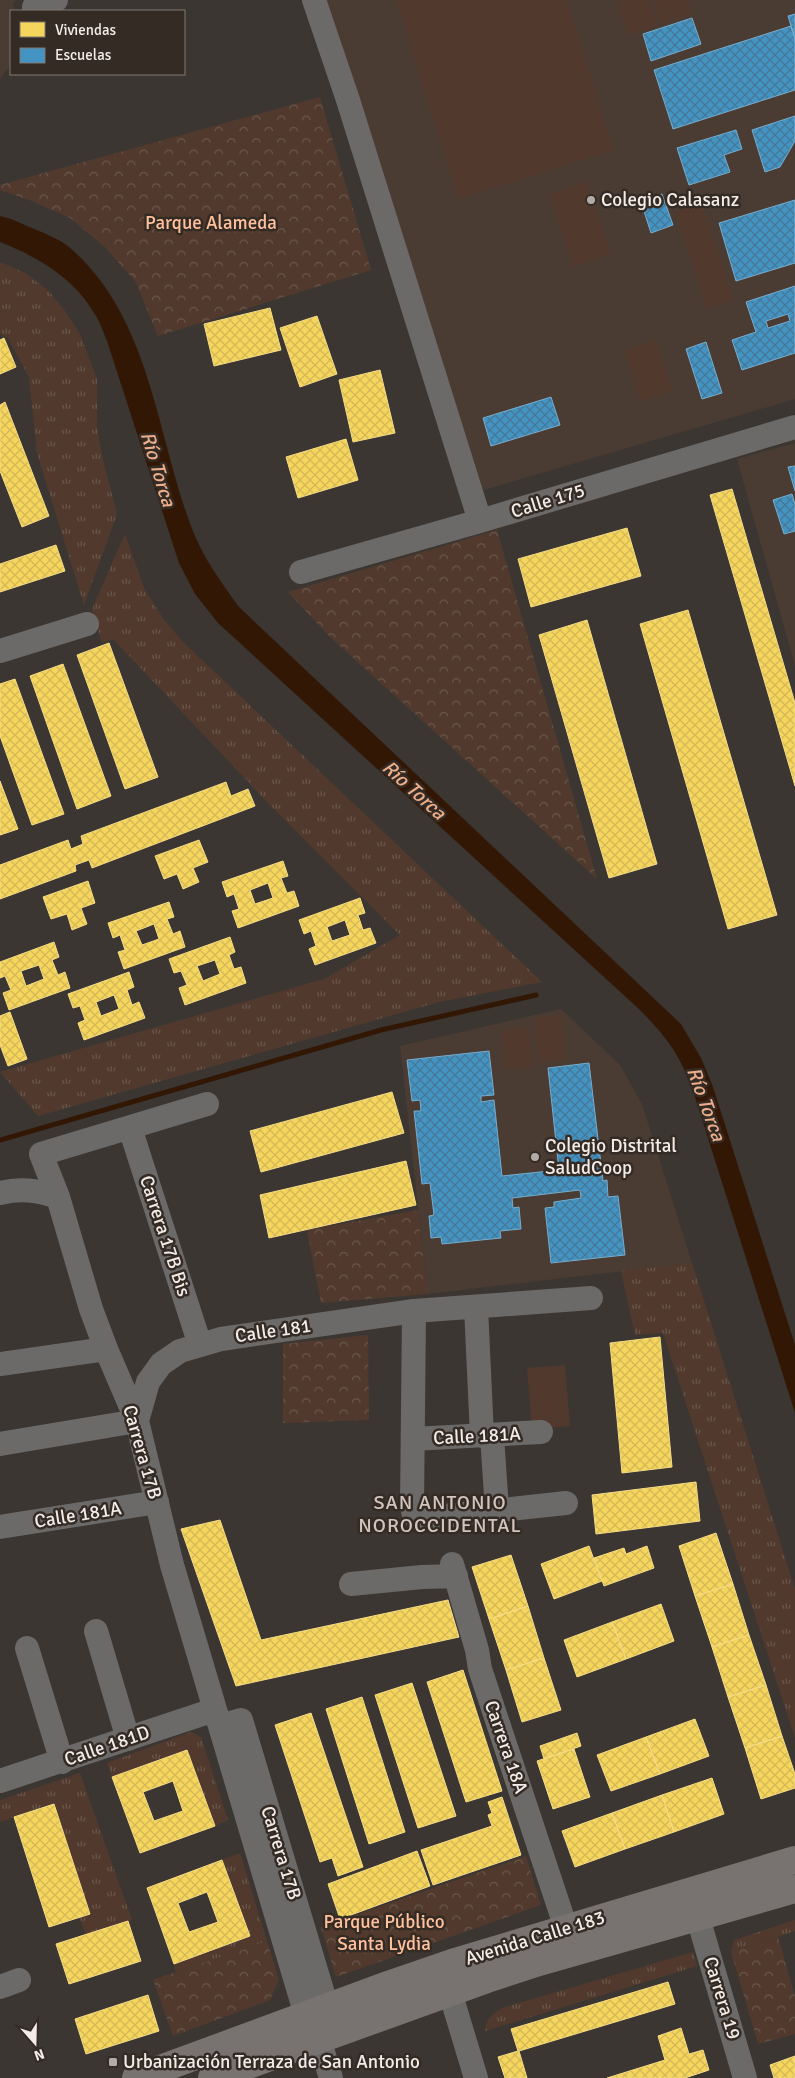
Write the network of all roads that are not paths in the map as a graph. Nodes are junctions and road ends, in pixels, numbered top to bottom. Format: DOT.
graph roads {
  1 [pos="56,0"];
  2 [pos="314,0"];
  3 [pos="34,7"];
  4 [pos="795,428"];
  5 [pos="480,521"];
  6 [pos="301,572"];
  7 [pos="87,624"];
  8 [pos="0,651"];
  9 [pos="207,1104"];
  10 [pos="130,1128"];
  11 [pos="0,1193"];
  12 [pos="58,1197"];
  13 [pos="591,1298"];
  14 [pos="476,1307"];
  15 [pos="414,1311"];
  16 [pos="200,1345"];
  17 [pos="106,1349"];
  18 [pos="0,1364"];
  19 [pos="137,1421"];
  20 [pos="542,1432"];
  21 [pos="487,1436"];
  22 [pos="413,1439"];
  23 [pos="0,1444"];
  24 [pos="157,1502"];
  25 [pos="566,1504"];
  26 [pos="496,1510"];
  27 [pos="0,1527"];
  28 [pos="351,1584"];
  29 [pos="96,1631"];
  30 [pos="27,1648"];
  31 [pos="217,1718"];
  32 [pos="128,1739"];
  33 [pos="62,1762"];
  34 [pos="0,1781"];
  35 [pos="795,1860"];
  36 [pos="795,1889"];
  37 [pos="698,1918"];
  38 [pos="566,1928"];
  39 [pos="450,1992"];
  40 [pos="316,2011"];
  41 [pos="319,2039"];
  42 [pos="136,2078"];
  43 [pos="212,2078"];
  44 [pos="331,2078"];
  45 [pos="476,2078"];
  46 [pos="746,2078"];
  1 -- 3 [label="street"];
  2 -- 5 [label="street"];
  4 -- 5 [label="street, Calle 175"];
  5 -- 6 [label="street, Calle 175"];
  7 -- 8 [label="street"];
  9 -- 10 [label="street"];
  10 -- 12 [label="street, Carrera 17B"];
  10 -- 16 [label="street, Carrera 17B Bis"];
  11 -- 12 [label="street"];
  12 -- 17 [label="street, Carrera 17B"];
  13 -- 14 [label="street, Calle 181"];
  14 -- 15 [label="street, Calle 181"];
  14 -- 21 [label="street"];
  15 -- 16 [label="street, Calle 181"];
  15 -- 22 [label="street"];
  16 -- 19 [label="street, Calle 181"];
  17 -- 18 [label="street"];
  17 -- 19 [label="street, Carrera 17B"];
  19 -- 23 [label="street"];
  19 -- 24 [label="street, Carrera 17B"];
  20 -- 21 [label="street, Calle 181A"];
  21 -- 22 [label="street, Calle 181A"];
  21 -- 26 [label="street"];
  22 -- 26 [label="street"];
  24 -- 27 [label="street, Calle 181A"];
  24 -- 31 [label="street, Carrera 17B"];
  25 -- 26 [label="street"];
  28 -- 38 [label="street, Carrera 18A"];
  29 -- 32 [label="street"];
  30 -- 33 [label="street"];
  31 -- 32 [label="street, Calle 181D"];
  31 -- 40 [label="street, Carrera 17B"];
  32 -- 33 [label="street, Calle 181D"];
  33 -- 34 [label="street, Calle 181D"];
  35 -- 38 [label="main road, Avenida Calle 183"];
  36 -- 37 [label="main road, Avenida Calle 183"];
  37 -- 39 [label="main road, Avenida Calle 183"];
  37 -- 46 [label="street, Carrera 19"];
  38 -- 40 [label="main road, Avenida Calle 183"];
  39 -- 41 [label="main road, Avenida Calle 183"];
  39 -- 45 [label="street"];
  40 -- 42 [label="main road, Avenida Calle 183"];
  41 -- 43 [label="main road, Avenida Calle 183"];
  41 -- 44 [label="street"];
}
